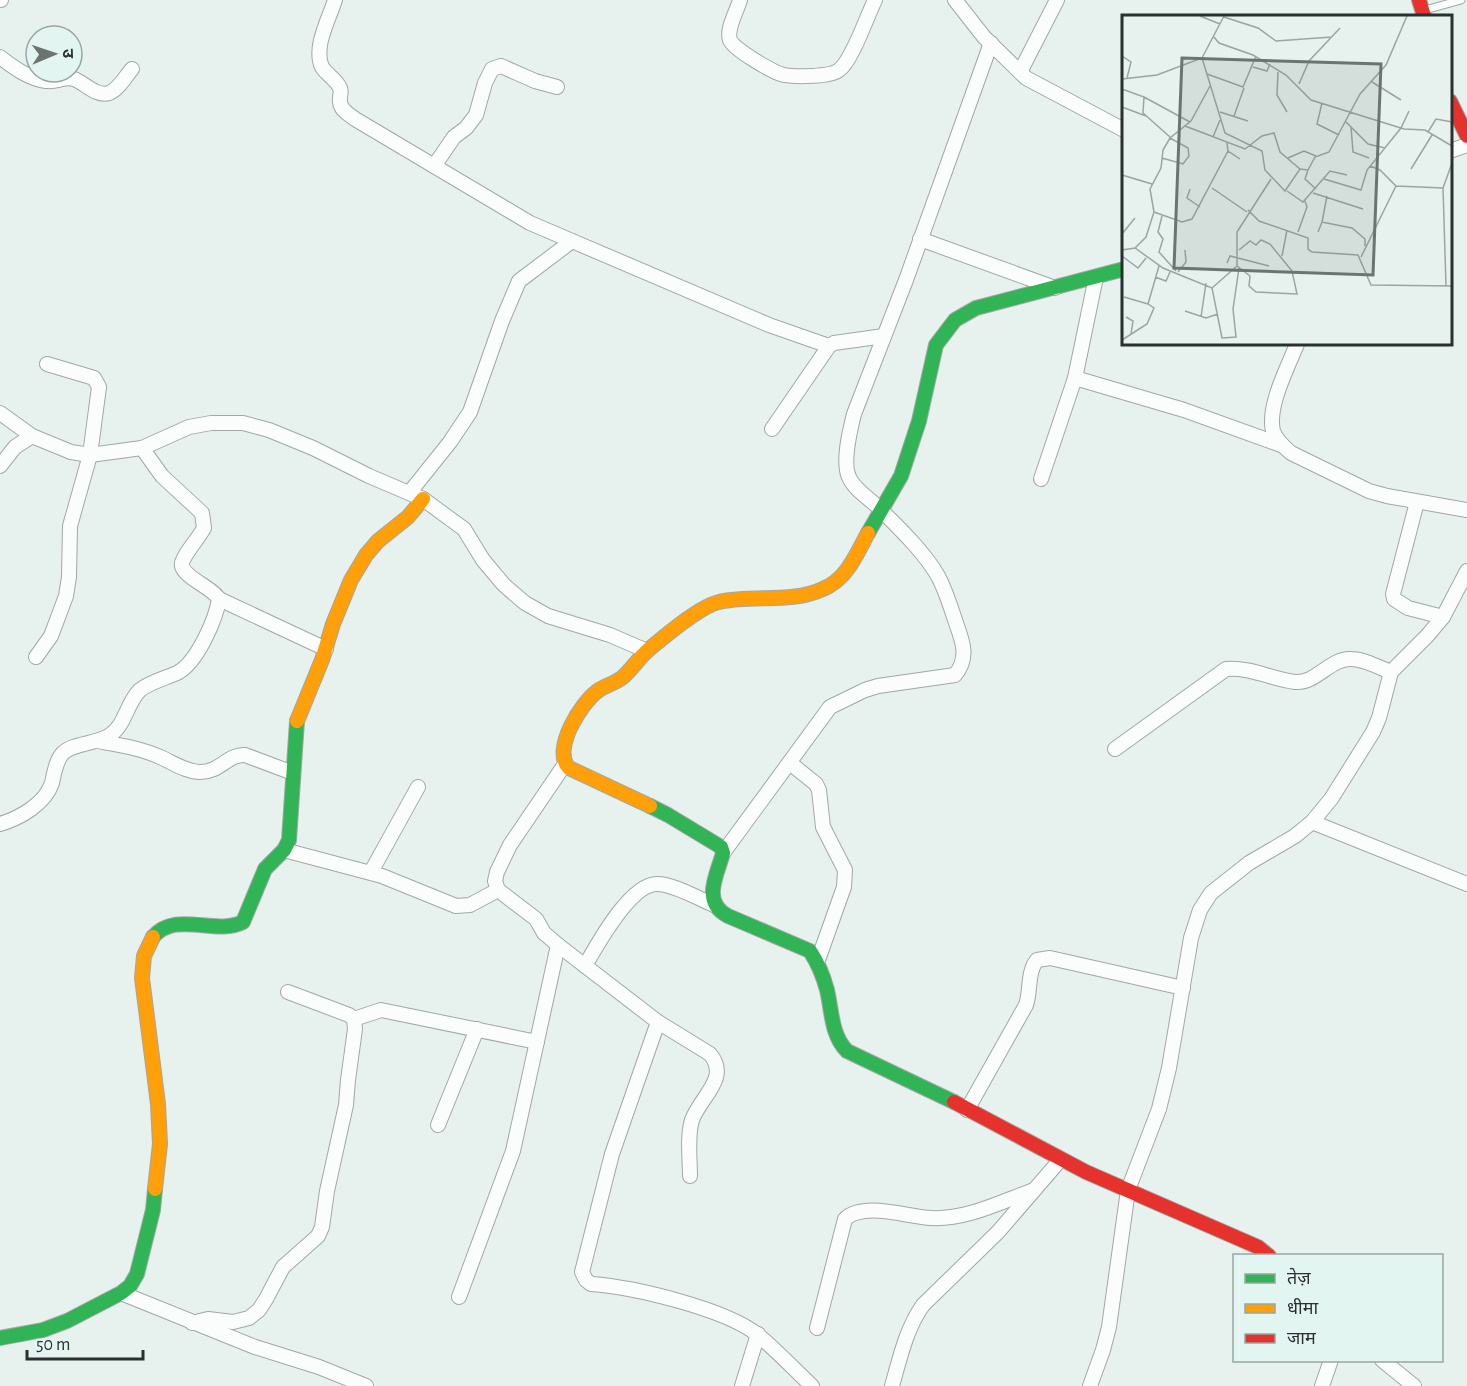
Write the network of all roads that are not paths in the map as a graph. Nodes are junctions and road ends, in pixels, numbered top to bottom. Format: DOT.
graph roads {
  1 [pos="335,0"];
  2 [pos="740,0"];
  3 [pos="875,0"];
  4 [pos="955,0"];
  5 [pos="1056,0"];
  6 [pos="1461,0"];
  7 [pos="1422,9"];
  8 [pos="991,44"];
  9 [pos="0,57"];
  10 [pos="132,69"];
  11 [pos="1020,72"];
  12 [pos="557,87"];
  13 [pos="1452,105"];
  14 [pos="1122,129"];
  15 [pos="1467,136"];
  16 [pos="1467,145"];
  17 [pos="1452,150"];
  18 [pos="434,166"];
  19 [pos="920,239"];
  20 [pos="572,241"];
  21 [pos="1122,270"];
  22 [pos="1096,277"];
  23 [pos="1055,288"];
  24 [pos="884,336"];
  25 [pos="1297,345"];
  26 [pos="829,346"];
  27 [pos="47,364"];
  28 [pos="1075,378"];
  29 [pos="0,413"];
  30 [pos="772,429"];
  31 [pos="32,436"];
  32 [pos="0,445"];
  33 [pos="1281,445"];
  34 [pos="15,447"];
  35 [pos="142,448"];
  36 [pos="90,455"];
  37 [pos="0,466"];
  38 [pos="1041,478"];
  39 [pos="410,492"];
  40 [pos="423,499"];
  41 [pos="1417,501"];
  42 [pos="881,510"];
  43 [pos="1467,510"];
  44 [pos="1467,570"];
  45 [pos="219,599"];
  46 [pos="1443,617"];
  47 [pos="326,649"];
  48 [pos="647,651"];
  49 [pos="36,657"];
  50 [pos="1391,672"];
  51 [pos="97,741"];
  52 [pos="1115,749"];
  53 [pos="790,763"];
  54 [pos="565,764"];
  55 [pos="293,773"];
  56 [pos="418,787"];
  57 [pos="1312,822"];
  58 [pos="0,824"];
  59 [pos="284,850"];
  60 [pos="723,853"];
  61 [pos="371,873"];
  62 [pos="1467,884"];
  63 [pos="498,890"];
  64 [pos="714,905"];
  65 [pos="558,945"];
  66 [pos="818,960"];
  67 [pos="585,966"];
  68 [pos="1183,988"];
  69 [pos="288,992"];
  70 [pos="354,1019"];
  71 [pos="658,1022"];
  72 [pos="477,1029"];
  73 [pos="537,1041"];
  74 [pos="967,1110"];
  75 [pos="438,1125"];
  76 [pos="1061,1159"];
  77 [pos="690,1176"];
  78 [pos="1034,1190"];
  79 [pos="1128,1190"];
  80 [pos="1267,1254"];
  81 [pos="121,1293"];
  82 [pos="459,1297"];
  83 [pos="192,1323"];
  84 [pos="817,1329"];
  85 [pos="758,1335"];
  86 [pos="0,1338"];
  87 [pos="1330,1362"];
  88 [pos="1384,1362"];
  89 [pos="366,1386"];
  90 [pos="742,1386"];
  91 [pos="812,1386"];
  92 [pos="892,1386"];
  93 [pos="1090,1386"];
  94 [pos="1322,1386"];
  95 [pos="1414,1386"];
  1 -- 18 [label="street"];
  2 -- 3 [label="street"];
  4 -- 8 [label="street"];
  5 -- 11 [label="street"];
  6 -- 7 [label="lane"];
  8 -- 11 [label="street"];
  8 -- 19 [label="street"];
  9 -- 10 [label="street"];
  11 -- 14 [label="street"];
  12 -- 18 [label="street"];
  13 -- 15 [label="street"];
  16 -- 17 [label="street"];
  18 -- 20 [label="street"];
  19 -- 23 [label="street"];
  19 -- 24 [label="street"];
  20 -- 26 [label="street"];
  20 -- 39 [label="street"];
  21 -- 22 [label="street"];
  22 -- 23 [label="street"];
  22 -- 28 [label="street"];
  23 -- 42 [label="street"];
  24 -- 26 [label="street"];
  24 -- 42 [label="street"];
  25 -- 33 [label="street"];
  26 -- 30 [label="street"];
  27 -- 36 [label="street"];
  28 -- 33 [label="street"];
  28 -- 38 [label="street"];
  29 -- 31 [label="street"];
  31 -- 34 [label="street"];
  31 -- 36 [label="street"];
  32 -- 34 [label="street"];
  33 -- 41 [label="street"];
  34 -- 37 [label="street"];
  35 -- 36 [label="street"];
  35 -- 39 [label="street"];
  35 -- 45 [label="street"];
  36 -- 49 [label="street"];
  39 -- 40 [label="street"];
  40 -- 47 [label="street"];
  40 -- 48 [label="street"];
  41 -- 43 [label="street"];
  41 -- 46 [label="street"];
  42 -- 48 [label="street"];
  42 -- 53 [label="street"];
  44 -- 46 [label="street"];
  45 -- 47 [label="street"];
  45 -- 51 [label="street"];
  46 -- 50 [label="street"];
  47 -- 55 [label="street"];
  48 -- 54 [label="street"];
  50 -- 52 [label="street"];
  50 -- 57 [label="street"];
  51 -- 55 [label="street"];
  51 -- 58 [label="street"];
  53 -- 60 [label="street"];
  53 -- 66 [label="street"];
  54 -- 60 [label="street"];
  54 -- 63 [label="street"];
  55 -- 59 [label="street"];
  56 -- 61 [label="street"];
  57 -- 62 [label="street"];
  57 -- 68 [label="street"];
  59 -- 61 [label="street"];
  59 -- 81 [label="street"];
  60 -- 64 [label="street"];
  61 -- 63 [label="street"];
  63 -- 65 [label="street"];
  64 -- 66 [label="street"];
  64 -- 67 [label="street"];
  65 -- 67 [label="street"];
  65 -- 73 [label="street"];
  66 -- 74 [label="street"];
  67 -- 71 [label="street"];
  68 -- 74 [label="street"];
  68 -- 79 [label="street"];
  69 -- 70 [label="street"];
  70 -- 72 [label="street"];
  70 -- 83 [label="street"];
  71 -- 77 [label="street"];
  71 -- 85 [label="street"];
  72 -- 73 [label="street"];
  72 -- 75 [label="street"];
  73 -- 82 [label="street"];
  74 -- 76 [label="street"];
  76 -- 78 [label="street"];
  76 -- 79 [label="street"];
  78 -- 84 [label="street"];
  78 -- 92 [label="street"];
  79 -- 80 [label="street"];
  79 -- 93 [label="street"];
  81 -- 83 [label="street"];
  81 -- 86 [label="street"];
  83 -- 89 [label="street"];
  85 -- 90 [label="street"];
  85 -- 91 [label="street"];
  87 -- 94 [label="street"];
  88 -- 95 [label="street"];
}
